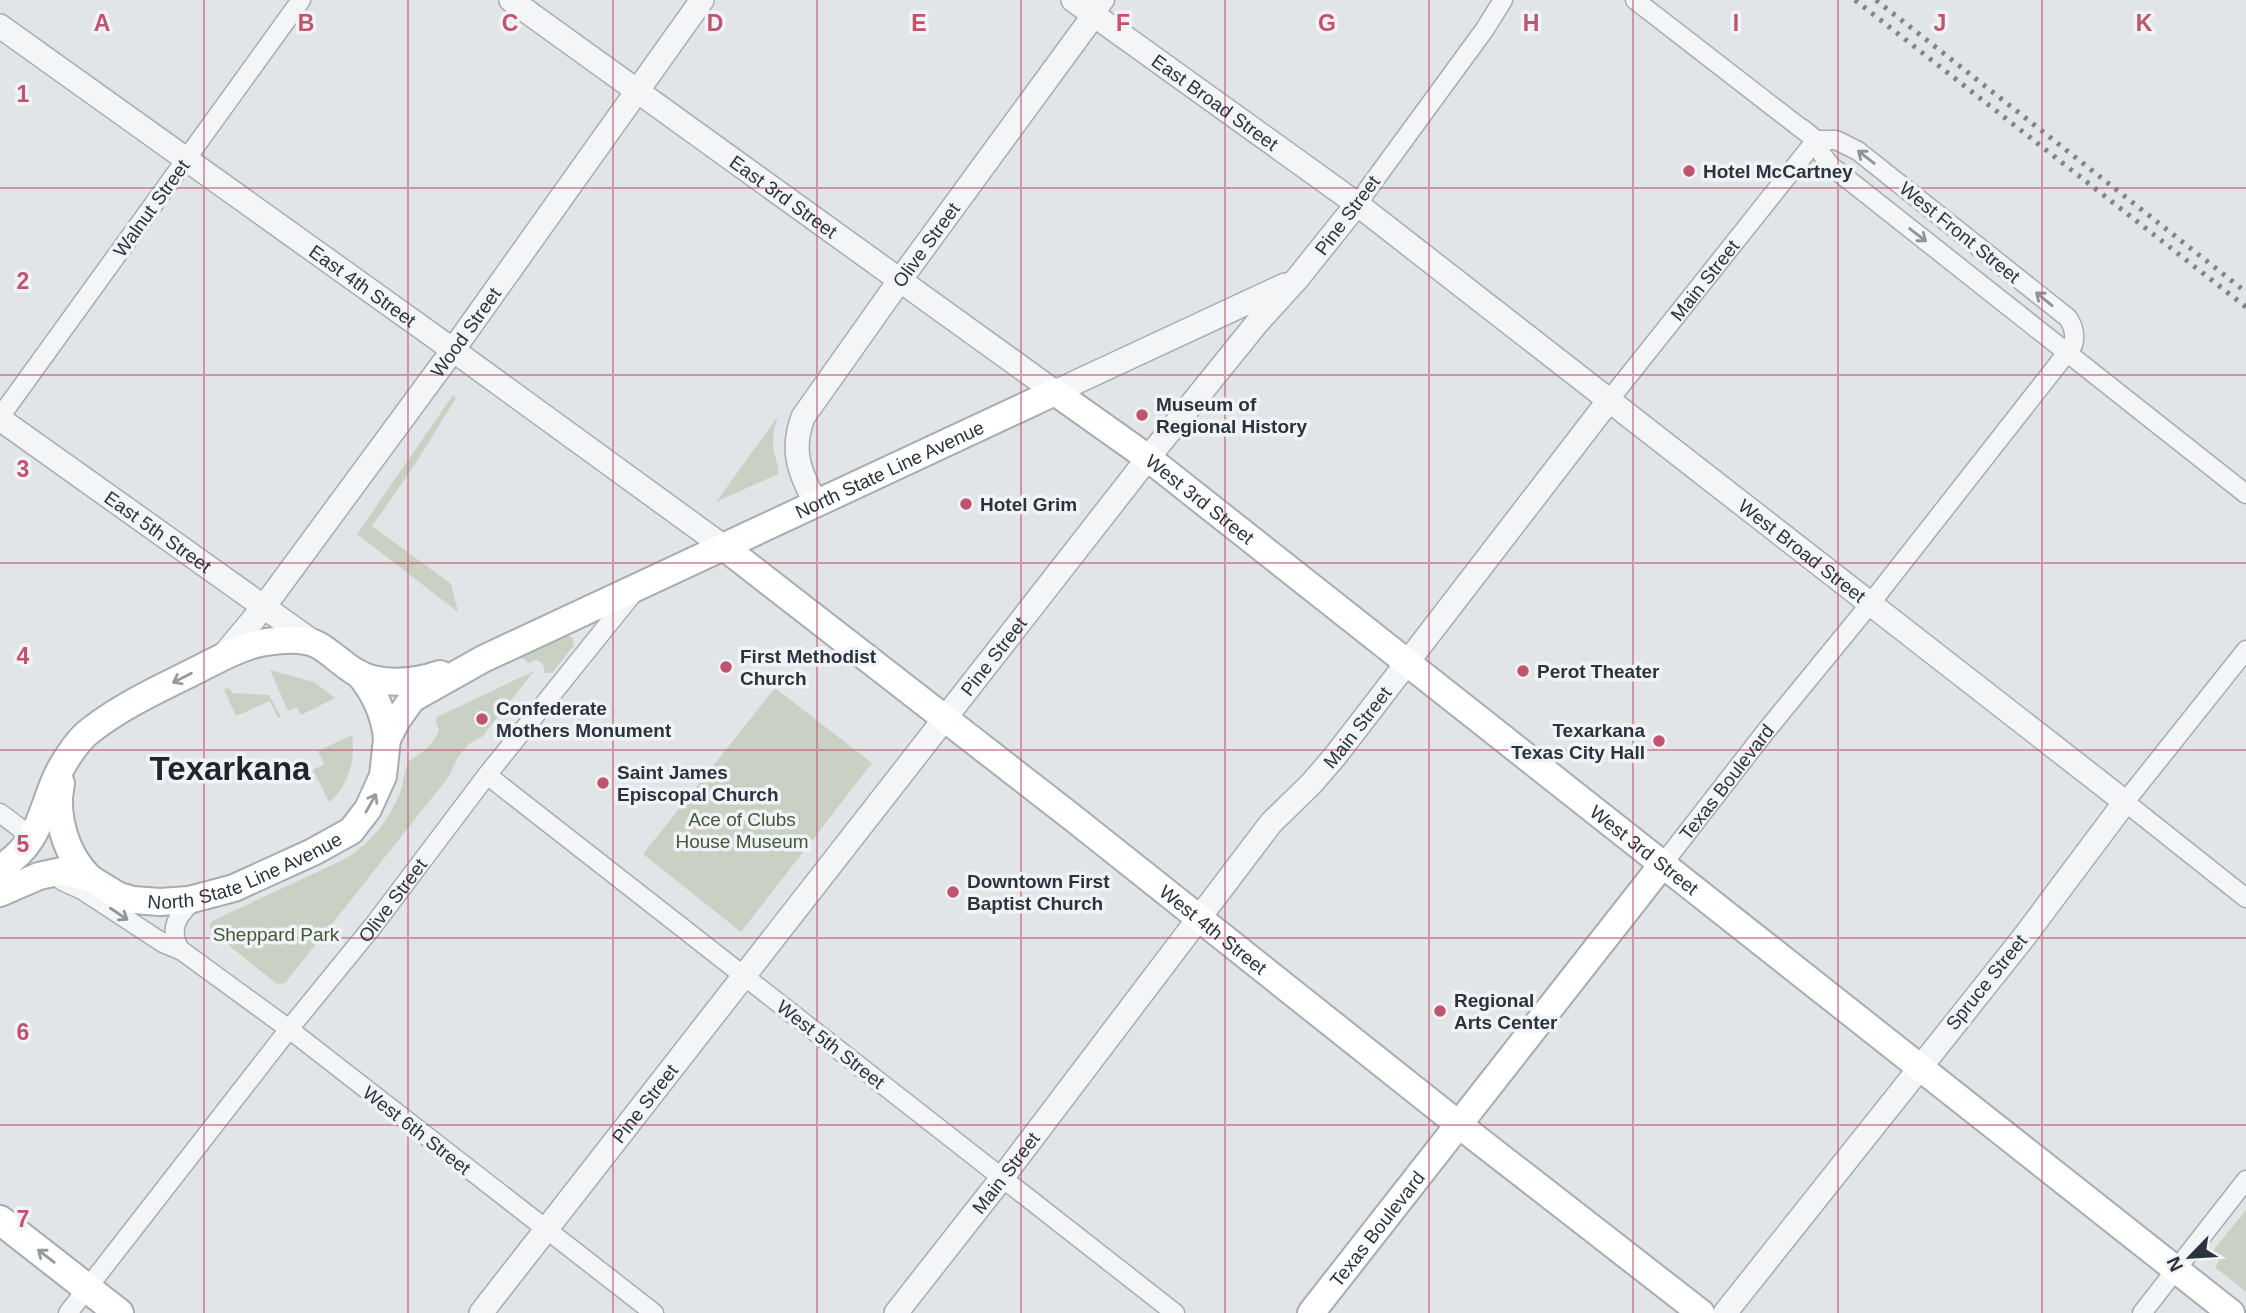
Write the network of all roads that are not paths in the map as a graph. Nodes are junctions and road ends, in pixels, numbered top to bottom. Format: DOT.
graph roads {
  1 [pos="302,0"];
  2 [pos="511,0"];
  3 [pos="702,0"];
  4 [pos="1073,0"];
  5 [pos="1503,0"];
  6 [pos="1635,0"];
  7 [pos="1100,8"];
  8 [pos="0,26"];
  9 [pos="638,90"];
  10 [pos="1816,139"];
  11 [pos="187,159"];
  12 [pos="1357,204"];
  13 [pos="1297,279"];
  14 [pos="900,280"];
  15 [pos="453,350"];
  16 [pos="2067,352"];
  17 [pos="1055,392"];
  18 [pos="1610,399"];
  19 [pos="0,418"];
  20 [pos="1147,458"];
  21 [pos="2246,494"];
  22 [pos="816,504"];
  23 [pos="723,547"];
  24 [pos="639,586"];
  25 [pos="1870,604"];
  26 [pos="263,608"];
  27 [pos="316,644"];
  28 [pos="2246,650"];
  29 [pos="222,657"];
  30 [pos="483,659"];
  31 [pos="1406,664"];
  32 [pos="358,673"];
  33 [pos="945,718"];
  34 [pos="387,739"];
  35 [pos="67,757"];
  36 [pos="487,775"];
  37 [pos="2125,802"];
  38 [pos="0,813"];
  39 [pos="33,838"];
  40 [pos="1662,865"];
  41 [pos="0,868"];
  42 [pos="38,876"];
  43 [pos="91,879"];
  44 [pos="0,893"];
  45 [pos="2246,898"];
  46 [pos="195,899"];
  47 [pos="1200,918"];
  48 [pos="178,948"];
  49 [pos="745,976"];
  50 [pos="289,1030"];
  51 [pos="1920,1066"];
  52 [pos="1458,1124"];
  53 [pos="1002,1178"];
  54 [pos="2246,1180"];
  55 [pos="0,1220"];
  56 [pos="547,1229"];
  57 [pos="2175,1270"];
  58 [pos="88,1289"];
  59 [pos="68,1313"];
  60 [pos="119,1313"];
  61 [pos="481,1313"];
  62 [pos="654,1313"];
  63 [pos="896,1313"];
  64 [pos="1175,1313"];
  65 [pos="1311,1313"];
  66 [pos="1701,1313"];
  67 [pos="1725,1313"];
  68 [pos="2142,1313"];
  69 [pos="2231,1313"];
  1 -- 11 [label="street, Walnut Street"];
  2 -- 9 [label="street, East 3rd Street"];
  3 -- 9 [label="street, Wood Street"];
  4 -- 7 [label="street, East Broad Street"];
  5 -- 12 [label="street, Pine Street"];
  6 -- 10 [label="street, West Front Street"];
  7 -- 12 [label="street, East Broad Street"];
  7 -- 14 [label="street, Olive Street"];
  8 -- 11 [label="street, East 4th Street"];
  9 -- 14 [label="street, East 3rd Street"];
  9 -- 15 [label="street, Wood Street"];
  10 -- 16 [label="street, West Front Street, one-way"];
  16 -- 10 [label="street, West Front Street, one-way"];
  10 -- 18 [label="street, Main Street"];
  11 -- 15 [label="street, East 4th Street"];
  11 -- 19 [label="street, Walnut Street"];
  12 -- 13 [label="street, Pine Street"];
  12 -- 18 [label="street, West Broad Street"];
  13 -- 17 [label="street, North State Line Avenue"];
  13 -- 20 [label="street, Pine Street"];
  14 -- 17 [label="street, East 3rd Street"];
  14 -- 22 [label="street, Olive Street"];
  15 -- 23 [label="street, East 4th Street"];
  15 -- 26 [label="street, Wood Street"];
  16 -- 21 [label="street, West Front Street"];
  16 -- 25 [label="street, Texas Boulevard"];
  17 -- 20 [label="main road, West 3rd Street"];
  17 -- 22 [label="main road, North State Line Avenue"];
  18 -- 25 [label="street, West Broad Street"];
  18 -- 31 [label="street, Main Street"];
  19 -- 26 [label="street, East 5th Street"];
  20 -- 31 [label="main road, West 3rd Street"];
  20 -- 33 [label="street, Pine Street"];
  22 -- 23 [label="main road, North State Line Avenue"];
  23 -- 24 [label="main road, North State Line Avenue"];
  23 -- 33 [label="main road, West 4th Street"];
  24 -- 30 [label="main road, North State Line Avenue"];
  24 -- 36 [label="street, Olive Street"];
  25 -- 37 [label="street, West Broad Street"];
  25 -- 40 [label="street, Texas Boulevard"];
  26 -- 27 [label="street, East 5th Street"];
  26 -- 29 [label="street, Wood Street"];
  27 -- 29 [label="main road"];
  27 -- 32 [label="main road, North State Line Avenue"];
  28 -- 37 [label="street, Spruce Street"];
  29 -- 35 [label="main road, one-way"];
  30 -- 32 [label="main road, North State Line Avenue"];
  30 -- 34 [label="main road, North State Line Avenue"];
  31 -- 40 [label="main road, West 3rd Street"];
  31 -- 47 [label="street, Main Street"];
  32 -- 34 [label="main road"];
  33 -- 47 [label="main road, West 4th Street"];
  33 -- 49 [label="street, Pine Street"];
  46 -- 34 [label="main road, North State Line Avenue, one-way"];
  35 -- 39 [label="main road"];
  35 -- 43 [label="main road"];
  36 -- 49 [label="street, West 5th Street"];
  36 -- 50 [label="street, Olive Street"];
  37 -- 45 [label="street, West Broad Street"];
  37 -- 51 [label="street, Spruce Street"];
  38 -- 39 [label="street"];
  39 -- 41 [label="main road"];
  40 -- 51 [label="main road, West 3rd Street"];
  40 -- 52 [label="main road, Texas Boulevard"];
  42 -- 43 [label="main road, North State Line Avenue"];
  42 -- 44 [label="main road, North State Line Avenue"];
  42 -- 48 [label="street, West 6th Street, one-way"];
  43 -- 46 [label="main road, North State Line Avenue"];
  46 -- 48 [label="street"];
  47 -- 52 [label="main road, West 4th Street"];
  47 -- 53 [label="street, Main Street"];
  48 -- 50 [label="street, West 6th Street"];
  49 -- 53 [label="street, West 5th Street"];
  49 -- 56 [label="street, Pine Street"];
  50 -- 56 [label="street, West 6th Street"];
  50 -- 58 [label="street, Olive Street"];
  51 -- 57 [label="main road, West 3rd Street"];
  51 -- 67 [label="street, Spruce Street"];
  52 -- 65 [label="main road, Texas Boulevard"];
  52 -- 66 [label="main road, West 4th Street"];
  53 -- 63 [label="street, Main Street"];
  53 -- 64 [label="street, West 5th Street"];
  54 -- 57 [label="street"];
  58 -- 55 [label="main road, one-way"];
  56 -- 61 [label="street, Pine Street"];
  56 -- 62 [label="street, West 6th Street"];
  57 -- 68 [label="street"];
  57 -- 69 [label="main road, West 3rd Street"];
  58 -- 59 [label="street, Olive Street"];
  58 -- 60 [label="main road"];
}
